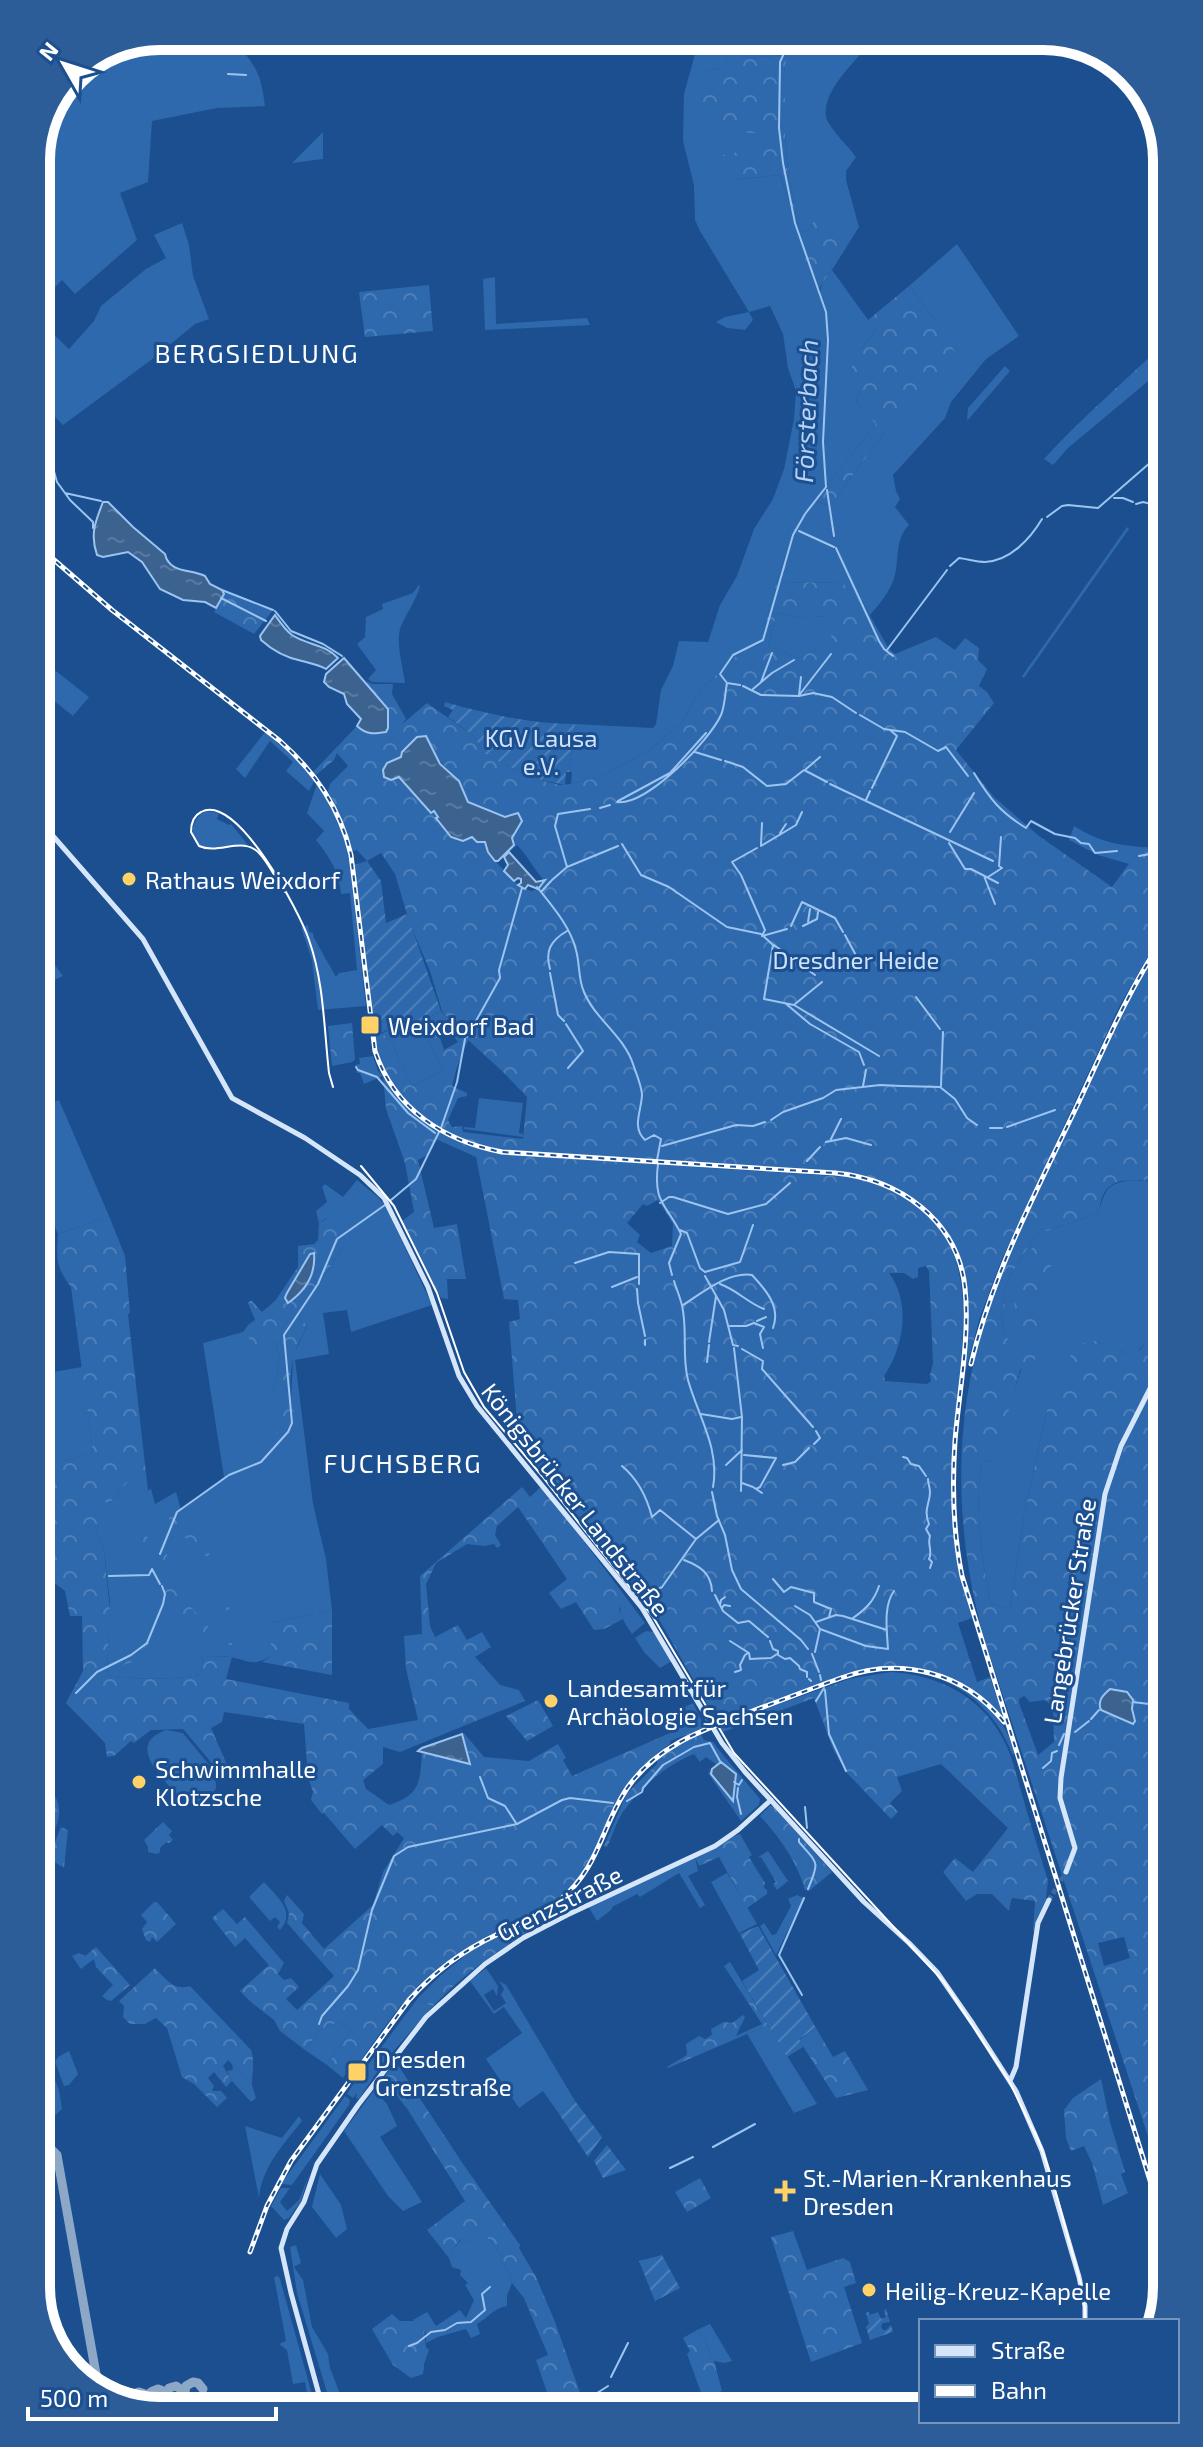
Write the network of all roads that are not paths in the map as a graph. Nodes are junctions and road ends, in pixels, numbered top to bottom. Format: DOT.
graph roads {
  1 [pos="50,833"];
  2 [pos="1153,1383"];
  3 [pos="771,1800"];
  4 [pos="1066,1872"];
  5 [pos="1049,1900"];
  6 [pos="1016,2067"];
  7 [pos="1003,2071"];
  8 [pos="1010,2081"];
  9 [pos="1085,2319"];
  10 [pos="320,2397"];
  1 -- 3 [label="main road, Königsbrücker Landstraße"];
  2 -- 4 [label="main road, Langebrücker Straße"];
  3 -- 7 [label="main road, Königsbrücker Landstraße"];
  3 -- 10 [label="main road, Grenzstraße"];
  5 -- 6 [label="main road"];
  6 -- 7 [label="main road"];
  6 -- 8 [label="main road"];
  7 -- 8 [label="main road, Königsbrücker Landstraße"];
  8 -- 9 [label="main road, Königsbrücker Landstraße"];
}
